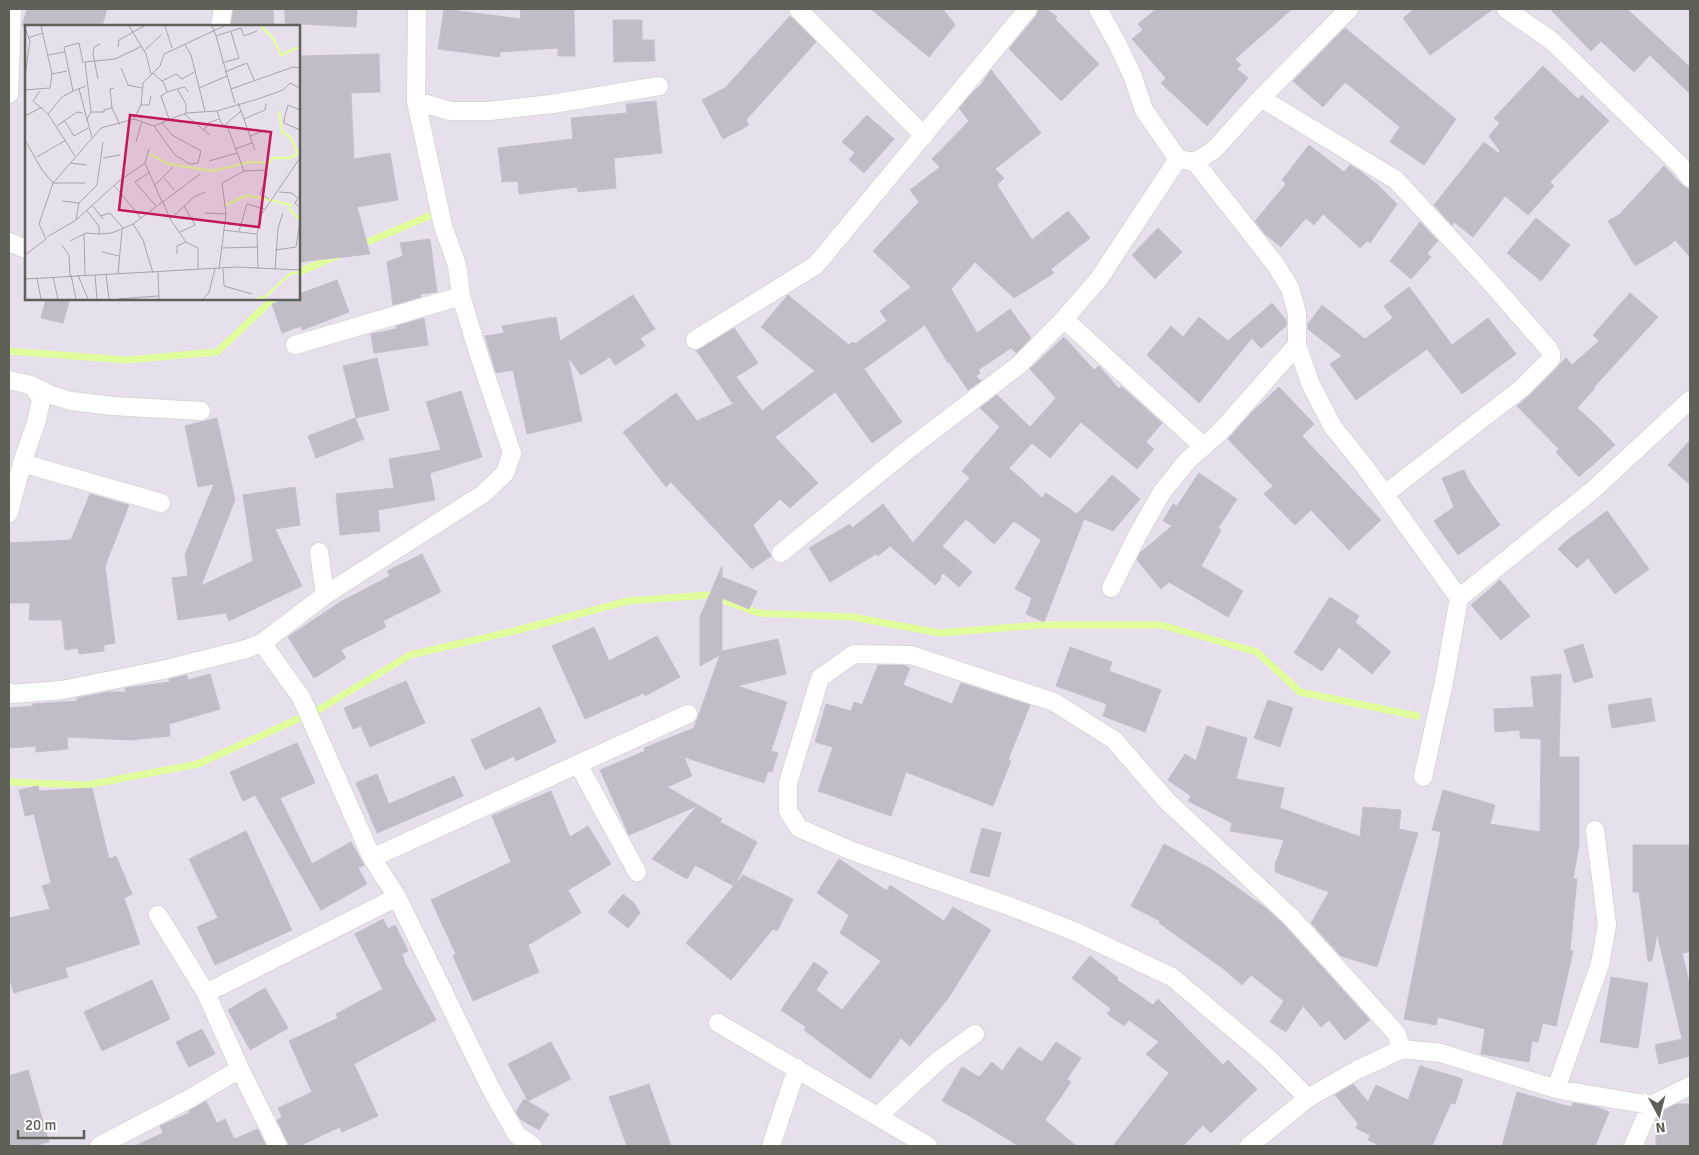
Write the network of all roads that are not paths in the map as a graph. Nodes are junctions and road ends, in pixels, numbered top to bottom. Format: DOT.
graph roads {
  1 [pos="12,9"];
  2 [pos="223,9"];
  3 [pos="417,9"];
  4 [pos="798,9"];
  5 [pos="1028,9"];
  6 [pos="1098,9"];
  7 [pos="1349,9"];
  8 [pos="1506,9"];
  9 [pos="220,25"];
  10 [pos="659,86"];
  11 [pos="9,94"];
  12 [pos="1261,98"];
  13 [pos="416,101"];
  14 [pos="924,136"];
  15 [pos="1186,161"];
  16 [pos="1690,178"];
  17 [pos="9,242"];
  18 [pos="25,249"];
  19 [pos="461,296"];
  20 [pos="1064,319"];
  21 [pos="695,340"];
  22 [pos="295,345"];
  23 [pos="1297,345"];
  24 [pos="9,380"];
  25 [pos="31,385"];
  26 [pos="1690,400"];
  27 [pos="201,411"];
  28 [pos="1204,447"];
  29 [pos="22,463"];
  30 [pos="1384,494"];
  31 [pos="161,503"];
  32 [pos="9,513"];
  33 [pos="319,552"];
  34 [pos="781,553"];
  35 [pos="1111,588"];
  36 [pos="325,595"];
  37 [pos="1459,598"];
  38 [pos="262,642"];
  39 [pos="9,692"];
  40 [pos="688,714"];
  41 [pos="578,764"];
  42 [pos="1422,777"];
  43 [pos="1595,830"];
  44 [pos="372,858"];
  45 [pos="637,872"];
  46 [pos="396,897"];
  47 [pos="158,915"];
  48 [pos="206,993"];
  49 [pos="718,1024"];
  50 [pos="974,1034"];
  51 [pos="1402,1049"];
  52 [pos="797,1068"];
  53 [pos="240,1069"];
  54 [pos="1690,1086"];
  55 [pos="1556,1089"];
  56 [pos="1308,1098"];
  57 [pos="1651,1105"];
  58 [pos="878,1116"];
  59 [pos="99,1146"];
  60 [pos="278,1146"];
  61 [pos="532,1146"];
  62 [pos="771,1146"];
  63 [pos="928,1146"];
  64 [pos="1249,1146"];
  65 [pos="1632,1146"];
  1 -- 11 [label="street"];
  2 -- 9 [label="street"];
  3 -- 13 [label="street"];
  4 -- 14 [label="street"];
  5 -- 14 [label="street"];
  6 -- 15 [label="street"];
  7 -- 12 [label="street"];
  8 -- 16 [label="street"];
  10 -- 13 [label="street"];
  12 -- 15 [label="street"];
  12 -- 30 [label="street"];
  13 -- 19 [label="street"];
  14 -- 21 [label="street"];
  15 -- 20 [label="street"];
  15 -- 23 [label="street"];
  17 -- 18 [label="street"];
  19 -- 22 [label="street"];
  19 -- 36 [label="street"];
  20 -- 28 [label="street"];
  20 -- 34 [label="street"];
  23 -- 28 [label="street"];
  23 -- 30 [label="street"];
  24 -- 25 [label="street"];
  25 -- 27 [label="street"];
  25 -- 29 [label="street"];
  26 -- 37 [label="street"];
  28 -- 35 [label="street"];
  29 -- 31 [label="street"];
  29 -- 32 [label="street"];
  30 -- 37 [label="street"];
  33 -- 36 [label="street"];
  36 -- 38 [label="street"];
  37 -- 42 [label="street"];
  38 -- 39 [label="street"];
  38 -- 44 [label="street"];
  40 -- 41 [label="street"];
  41 -- 44 [label="street"];
  41 -- 45 [label="street"];
  43 -- 55 [label="street"];
  44 -- 46 [label="street"];
  46 -- 48 [label="street"];
  46 -- 61 [label="street"];
  47 -- 48 [label="street"];
  48 -- 53 [label="street"];
  49 -- 52 [label="street"];
  50 -- 58 [label="street"];
  51 -- 55 [label="street"];
  51 -- 56 [label="street"];
  51 -- 56 [label="street"];
  52 -- 58 [label="street"];
  52 -- 62 [label="street"];
  53 -- 59 [label="street"];
  53 -- 60 [label="street"];
  54 -- 57 [label="street"];
  55 -- 57 [label="street"];
  56 -- 64 [label="street"];
  57 -- 65 [label="street"];
  58 -- 63 [label="street"];
}
